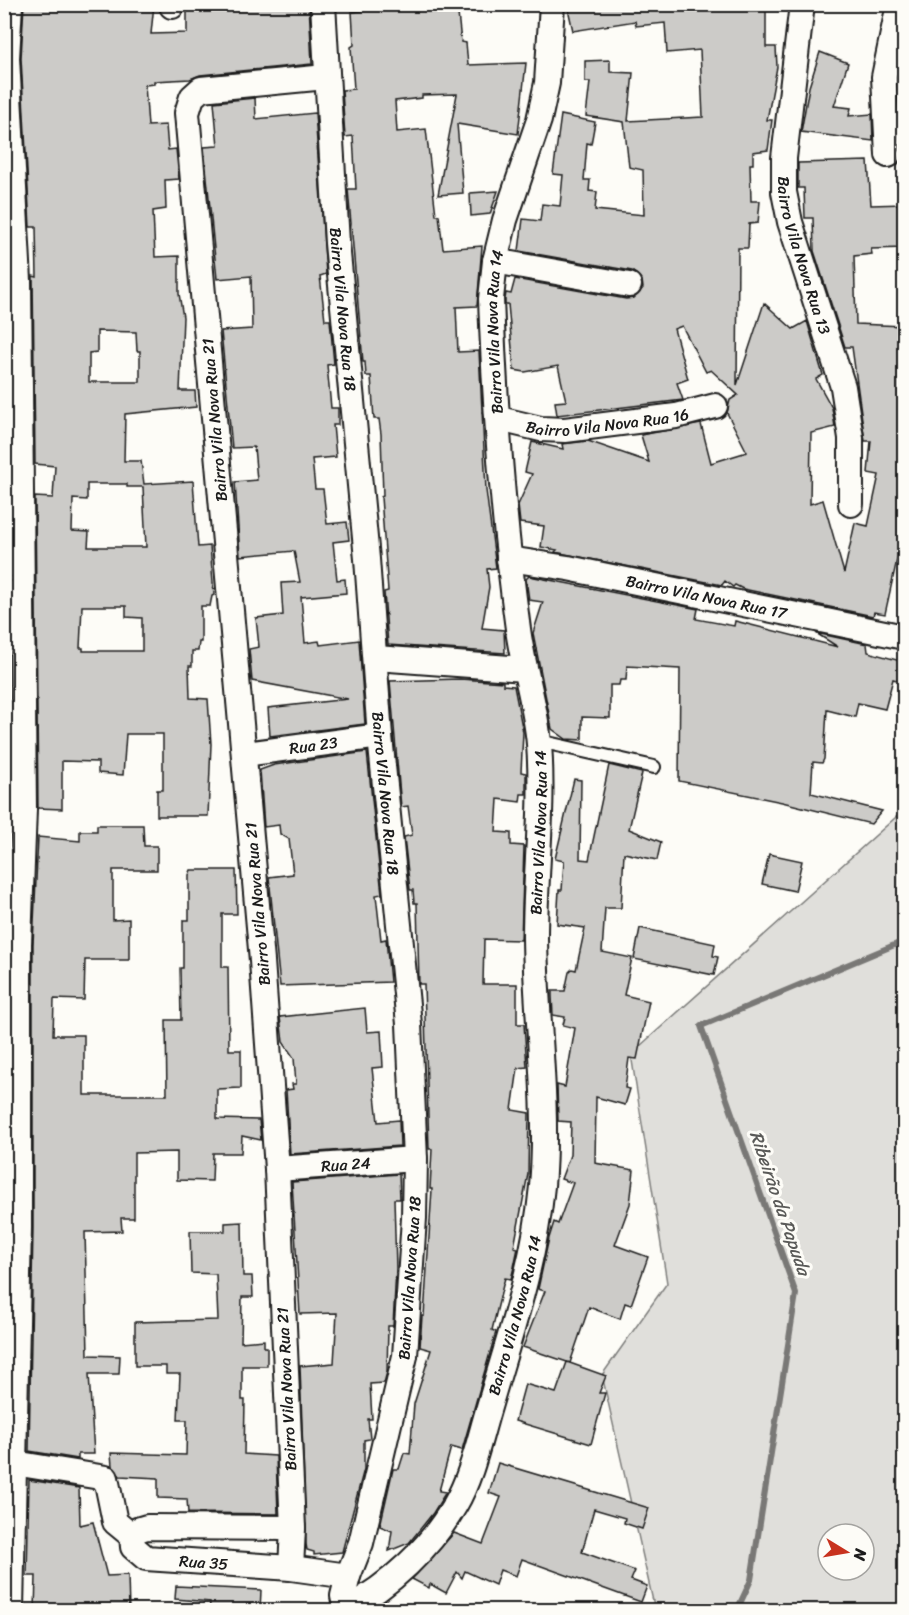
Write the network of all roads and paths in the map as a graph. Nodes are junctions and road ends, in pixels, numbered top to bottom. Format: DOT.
graph roads {
  1 [pos="10,4"];
  2 [pos="323,4"];
  3 [pos="552,4"];
  4 [pos="802,4"];
  5 [pos="899,4"];
  6 [pos="6,58"];
  7 [pos="326,77"];
  8 [pos="888,155"];
  9 [pos="9,204"];
  10 [pos="495,261"];
  11 [pos="12,280"];
  12 [pos="629,285"];
  13 [pos="13,384"];
  14 [pos="715,406"];
  15 [pos="499,419"];
  16 [pos="851,504"];
  17 [pos="509,559"];
  18 [pos="904,633"];
  19 [pos="376,658"];
  20 [pos="524,669"];
  21 [pos="380,736"];
  22 [pos="539,741"];
  23 [pos="245,754"];
  24 [pos="654,766"];
  25 [pos="12,942"];
  26 [pos="415,1159"];
  27 [pos="277,1168"];
  28 [pos="12,1228"];
  29 [pos="10,1385"];
  30 [pos="14,1462"];
  31 [pos="292,1528"];
  32 [pos="132,1536"];
  33 [pos="8,1538"];
  34 [pos="291,1568"];
  35 [pos="348,1576"];
  36 [pos="346,1610"];
  37 [pos="11,1611"];
  1 -- 6 [label="street"];
  2 -- 7 [label="street, Bairro Vila Nova Rua 18"];
  3 -- 10 [label="street, Bairro Vila Nova Rua 14"];
  4 -- 16 [label="street, Bairro Vila Nova Rua 13"];
  5 -- 8 [label="street"];
  6 -- 9 [label="street"];
  7 -- 19 [label="street, Bairro Vila Nova Rua 18"];
  7 -- 23 [label="street, Bairro Vila Nova Rua 21"];
  9 -- 11 [label="street"];
  10 -- 12 [label="street"];
  10 -- 15 [label="street, Bairro Vila Nova Rua 14"];
  11 -- 13 [label="street"];
  13 -- 25 [label="street"];
  14 -- 15 [label="street, Bairro Vila Nova Rua 16"];
  15 -- 17 [label="street, Bairro Vila Nova Rua 14"];
  17 -- 18 [label="street, Bairro Vila Nova Rua 17"];
  17 -- 20 [label="street, Bairro Vila Nova Rua 14"];
  19 -- 20 [label="street"];
  19 -- 21 [label="street, Bairro Vila Nova Rua 18"];
  20 -- 22 [label="street, Bairro Vila Nova Rua 14"];
  21 -- 23 [label="street, Rua 23"];
  21 -- 26 [label="street, Bairro Vila Nova Rua 18"];
  22 -- 24 [label="lane"];
  22 -- 36 [label="street, Bairro Vila Nova Rua 14"];
  23 -- 27 [label="street, Bairro Vila Nova Rua 21"];
  25 -- 28 [label="street"];
  26 -- 27 [label="street, Rua 24"];
  26 -- 35 [label="street, Bairro Vila Nova Rua 18"];
  27 -- 31 [label="street, Bairro Vila Nova Rua 21"];
  28 -- 29 [label="street"];
  29 -- 30 [label="street"];
  30 -- 32 [label="street, Rua 35"];
  30 -- 33 [label="street"];
  31 -- 32 [label="street, Rua 35"];
  31 -- 34 [label="street, Bairro Vila Nova Rua 21"];
  32 -- 34 [label="street, Rua 35"];
  33 -- 37 [label="street"];
  34 -- 35 [label="street, Rua 35"];
  35 -- 36 [label="street, Bairro Vila Nova Rua 18"];
}
